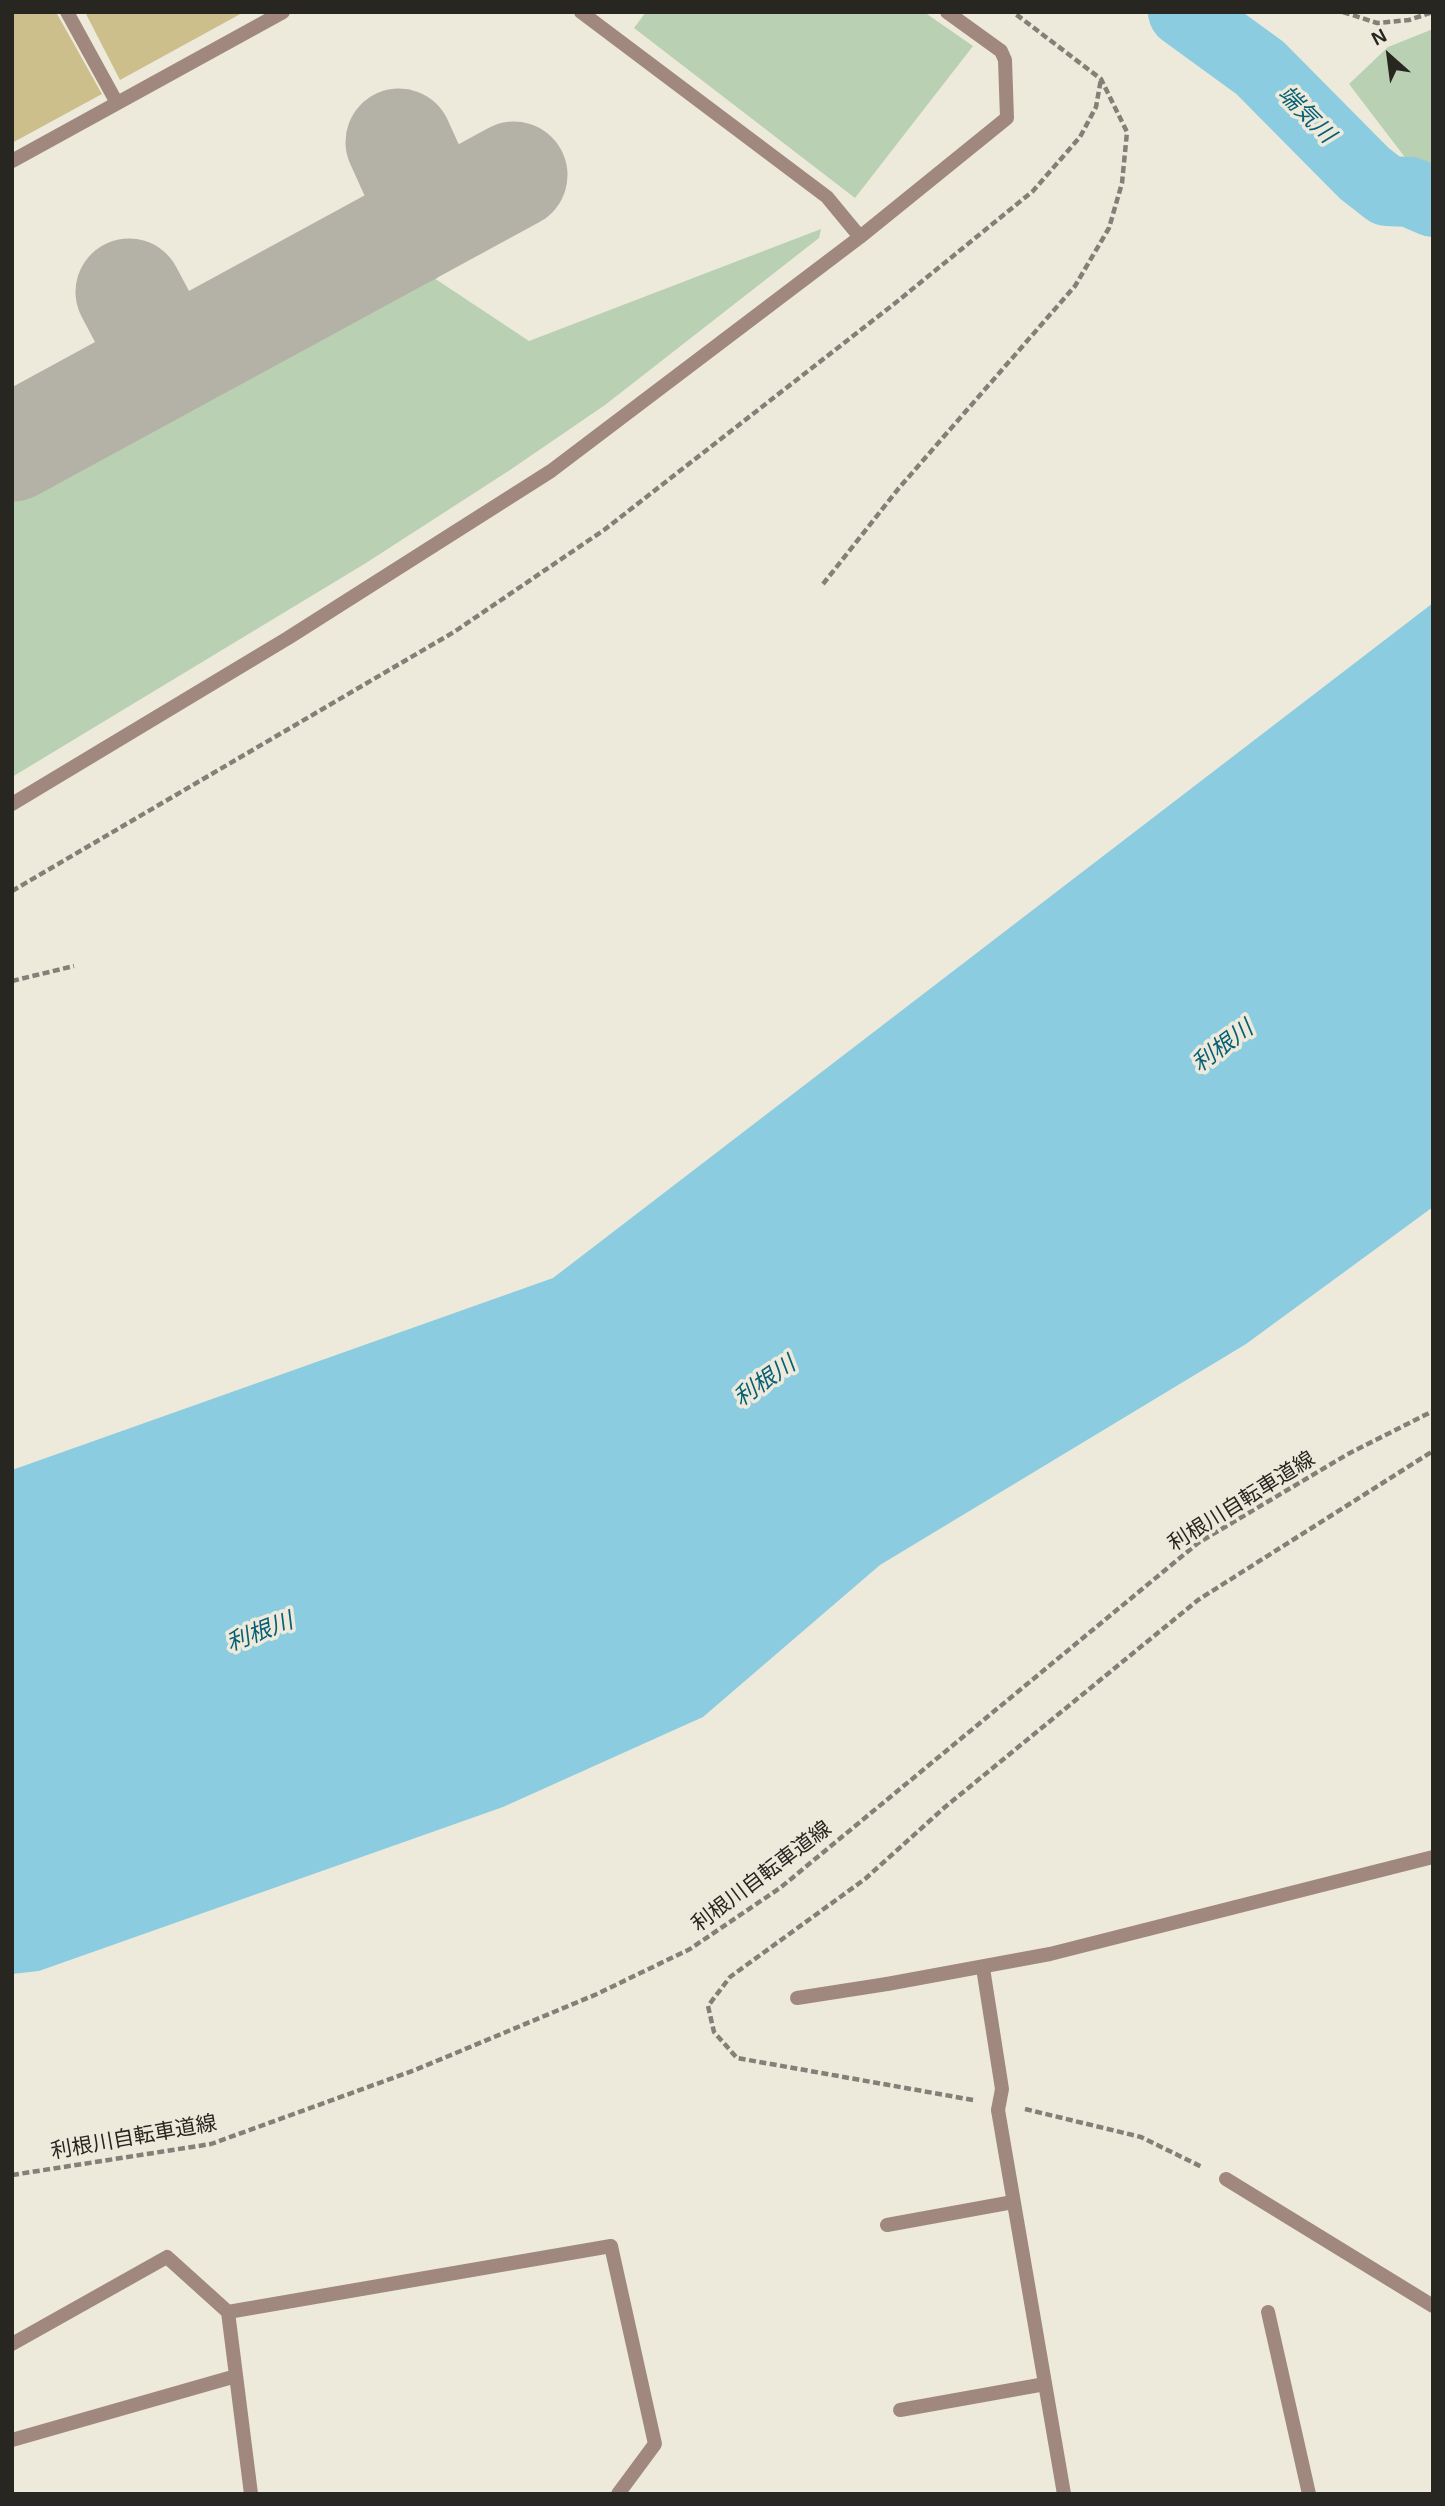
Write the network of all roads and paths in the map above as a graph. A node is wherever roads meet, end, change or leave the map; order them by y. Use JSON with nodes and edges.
{"nodes":[{"id":1,"x":67,"y":12,"type":"edge"},
{"id":2,"x":283,"y":12,"type":"edge"},
{"id":3,"x":581,"y":12,"type":"edge"},
{"id":4,"x":947,"y":12,"type":"edge"},
{"id":5,"x":1013,"y":12,"type":"edge"},
{"id":6,"x":1343,"y":12,"type":"edge"},
{"id":7,"x":1433,"y":12,"type":"edge"},
{"id":8,"x":1101,"y":79,"type":"junction"},
{"id":9,"x":117,"y":103,"type":"junction"},
{"id":10,"x":12,"y":161,"type":"edge"},
{"id":11,"x":860,"y":237,"type":"junction"},
{"id":12,"x":823,"y":584,"type":"dead end"},
{"id":13,"x":12,"y":804,"type":"edge"},
{"id":14,"x":12,"y":891,"type":"edge"},
{"id":15,"x":74,"y":966,"type":"dead end"},
{"id":16,"x":12,"y":981,"type":"edge"},
{"id":17,"x":1433,"y":1411,"type":"edge"},
{"id":18,"x":1433,"y":1451,"type":"edge"},
{"id":19,"x":1433,"y":1857,"type":"edge"},
{"id":20,"x":983,"y":1968,"type":"junction"},
{"id":21,"x":797,"y":1998,"type":"dead end"},
{"id":22,"x":998,"y":2110,"type":"junction"},
{"id":23,"x":12,"y":2175,"type":"edge"},
{"id":24,"x":1226,"y":2179,"type":"joint"},
{"id":25,"x":1013,"y":2202,"type":"junction"},
{"id":26,"x":887,"y":2225,"type":"dead end"},
{"id":27,"x":1433,"y":2306,"type":"edge"},
{"id":28,"x":228,"y":2312,"type":"junction"},
{"id":29,"x":1268,"y":2312,"type":"dead end"},
{"id":30,"x":12,"y":2344,"type":"edge"},
{"id":31,"x":236,"y":2376,"type":"junction"},
{"id":32,"x":1045,"y":2384,"type":"junction"},
{"id":33,"x":900,"y":2410,"type":"dead end"},
{"id":34,"x":12,"y":2440,"type":"edge"},
{"id":35,"x":251,"y":2494,"type":"edge"},
{"id":36,"x":618,"y":2494,"type":"edge"},
{"id":37,"x":1064,"y":2494,"type":"edge"},
{"id":38,"x":1309,"y":2494,"type":"edge"}],
"edges":[{"from":1,"to":9,"type":"street"},
{"from":2,"to":9,"type":"street"},
{"from":3,"to":11,"type":"street"},
{"from":4,"to":11,"type":"street"},
{"from":5,"to":8,"type":"path"},
{"from":6,"to":7,"type":"path"},
{"from":8,"to":12,"type":"path"},
{"from":8,"to":14,"type":"path"},
{"from":9,"to":10,"type":"street"},
{"from":11,"to":13,"type":"street"},
{"from":15,"to":16,"type":"path"},
{"from":17,"to":23,"type":"path","name":"利根川自転車道線"},
{"from":18,"to":22,"type":"path"},
{"from":19,"to":20,"type":"street"},
{"from":20,"to":21,"type":"street"},
{"from":20,"to":22,"type":"street"},
{"from":22,"to":24,"type":"path"},
{"from":22,"to":25,"type":"street"},
{"from":24,"to":27,"type":"street"},
{"from":25,"to":26,"type":"street"},
{"from":25,"to":32,"type":"street"},
{"from":28,"to":30,"type":"street"},
{"from":28,"to":31,"type":"street"},
{"from":28,"to":36,"type":"street"},
{"from":29,"to":38,"type":"street"},
{"from":31,"to":34,"type":"street"},
{"from":31,"to":35,"type":"street"},
{"from":32,"to":33,"type":"street"},
{"from":32,"to":37,"type":"street"}]}
